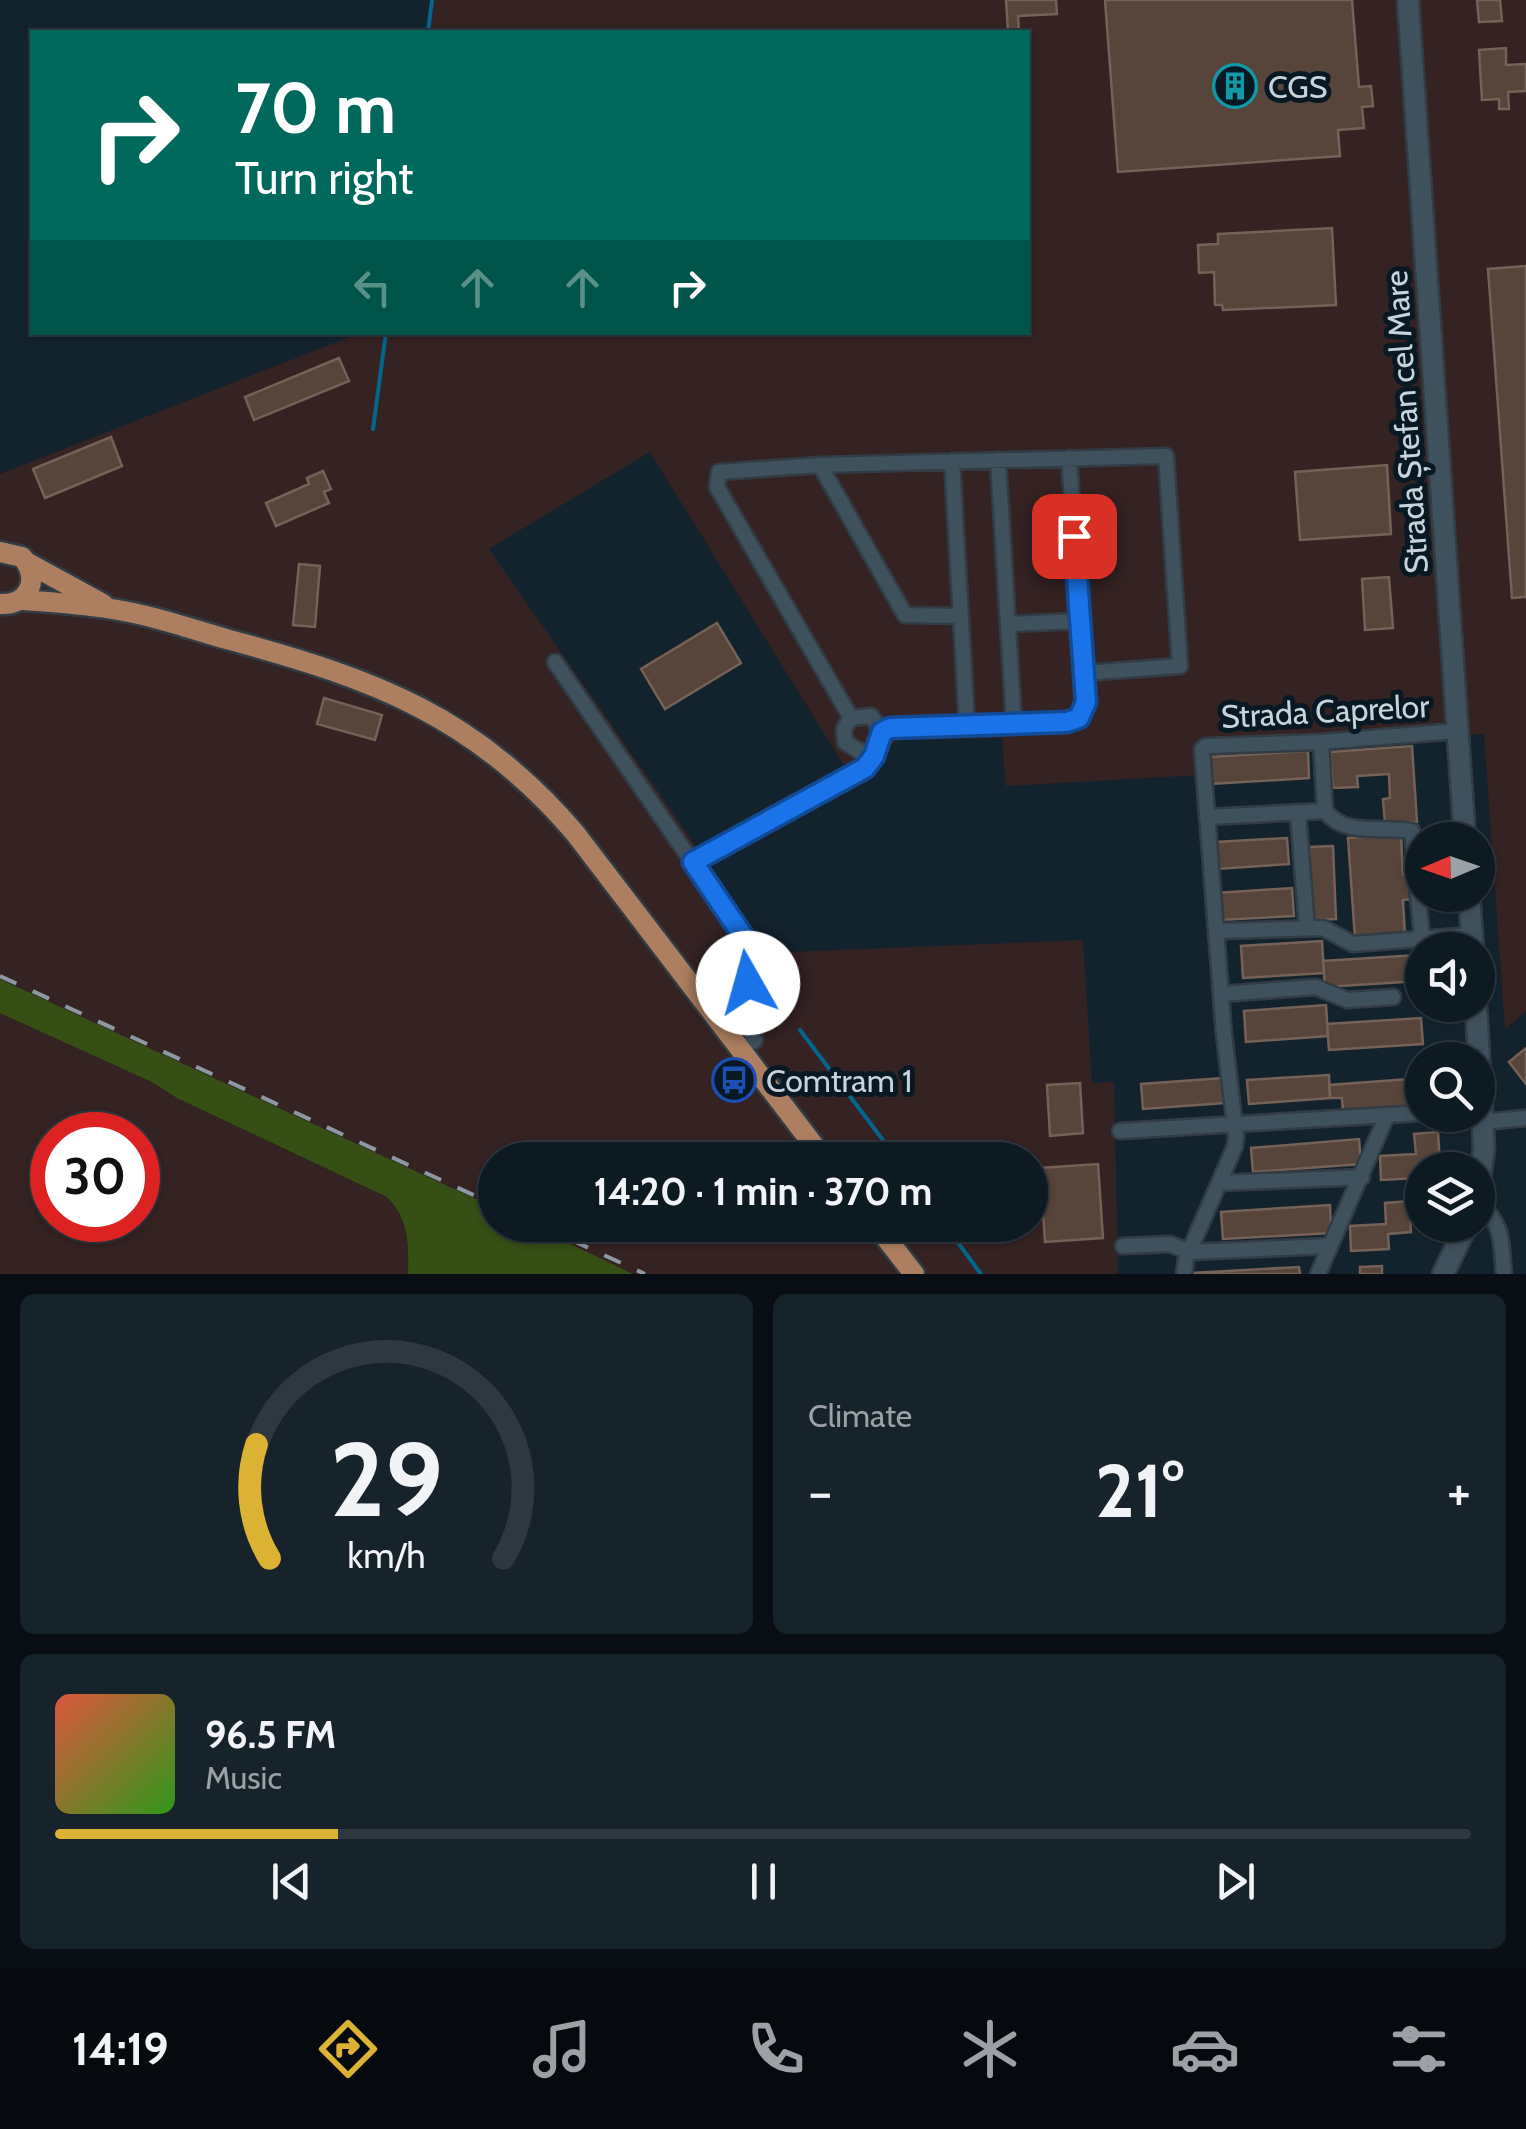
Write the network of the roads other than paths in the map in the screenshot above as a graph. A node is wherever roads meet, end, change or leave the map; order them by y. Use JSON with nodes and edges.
{"nodes":[{"id":1,"x":1408,"y":0,"type":"edge"},
{"id":2,"x":1069,"y":458,"type":"junction"},
{"id":3,"x":998,"y":460,"type":"junction"},
{"id":4,"x":952,"y":461,"type":"junction"},
{"id":5,"x":820,"y":465,"type":"junction"},
{"id":6,"x":0,"y":552,"type":"edge"},
{"id":7,"x":28,"y":562,"type":"junction"},
{"id":8,"x":11,"y":602,"type":"edge"},
{"id":9,"x":114,"y":609,"type":"junction"},
{"id":10,"x":960,"y":616,"type":"junction"},
{"id":11,"x":1080,"y":621,"type":"junction"},
{"id":12,"x":1008,"y":624,"type":"junction"},
{"id":13,"x":555,"y":662,"type":"dead end"},
{"id":14,"x":1084,"y":674,"type":"junction"},
{"id":15,"x":852,"y":718,"type":"junction"},
{"id":16,"x":1014,"y":724,"type":"junction"},
{"id":17,"x":967,"y":725,"type":"junction"},
{"id":18,"x":1457,"y":731,"type":"junction"},
{"id":19,"x":882,"y":732,"type":"junction"},
{"id":20,"x":1321,"y":742,"type":"junction"},
{"id":21,"x":874,"y":750,"type":"junction"},
{"id":22,"x":1325,"y":811,"type":"junction"},
{"id":23,"x":1298,"y":812,"type":"junction"},
{"id":24,"x":1207,"y":818,"type":"junction"},
{"id":25,"x":1465,"y":822,"type":"edge"},
{"id":26,"x":693,"y":862,"type":"junction"},
{"id":27,"x":1306,"y":928,"type":"junction"},
{"id":28,"x":1216,"y":931,"type":"junction"},
{"id":29,"x":1421,"y":932,"type":"edge"},
{"id":30,"x":1405,"y":940,"type":"edge"},
{"id":31,"x":1221,"y":994,"type":"junction"},
{"id":32,"x":1394,"y":998,"type":"dead end"},
{"id":33,"x":740,"y":1050,"type":"junction"},
{"id":34,"x":1405,"y":1113,"type":"edge"},
{"id":35,"x":1387,"y":1114,"type":"junction"},
{"id":36,"x":1495,"y":1115,"type":"edge"},
{"id":37,"x":1525,"y":1117,"type":"edge"},
{"id":38,"x":1232,"y":1124,"type":"junction"},
{"id":39,"x":1120,"y":1131,"type":"dead end"},
{"id":40,"x":811,"y":1142,"type":"edge"},
{"id":41,"x":1362,"y":1176,"type":"junction"},
{"id":42,"x":1220,"y":1182,"type":"junction"},
{"id":43,"x":1495,"y":1219,"type":"edge"},
{"id":44,"x":889,"y":1242,"type":"edge"},
{"id":45,"x":1458,"y":1242,"type":"edge"},
{"id":46,"x":1122,"y":1246,"type":"dead end"},
{"id":47,"x":1330,"y":1246,"type":"junction"},
{"id":48,"x":1189,"y":1252,"type":"junction"},
{"id":49,"x":914,"y":1274,"type":"edge"},
{"id":50,"x":1184,"y":1274,"type":"edge"},
{"id":51,"x":1318,"y":1274,"type":"edge"},
{"id":52,"x":1442,"y":1274,"type":"edge"},
{"id":53,"x":1504,"y":1274,"type":"edge"}],
"edges":[{"from":1,"to":18,"type":"main road","name":"Strada Ștefan cel Mare"},
{"from":2,"to":3,"type":"street"},
{"from":2,"to":11,"type":"street"},
{"from":2,"to":14,"type":"street"},
{"from":3,"to":4,"type":"street"},
{"from":3,"to":12,"type":"street"},
{"from":4,"to":5,"type":"street"},
{"from":4,"to":10,"type":"street"},
{"from":5,"to":10,"type":"street"},
{"from":5,"to":15,"type":"street"},
{"from":6,"to":7,"type":"main road"},
{"from":7,"to":8,"type":"main road"},
{"from":7,"to":9,"type":"main road"},
{"from":8,"to":9,"type":"main road"},
{"from":9,"to":33,"type":"main road"},
{"from":10,"to":17,"type":"street"},
{"from":11,"to":12,"type":"street"},
{"from":11,"to":14,"type":"street"},
{"from":12,"to":16,"type":"street"},
{"from":13,"to":26,"type":"street"},
{"from":14,"to":16,"type":"street"},
{"from":15,"to":19,"type":"street"},
{"from":15,"to":21,"type":"street"},
{"from":16,"to":17,"type":"street"},
{"from":17,"to":19,"type":"street"},
{"from":18,"to":20,"type":"street","name":"Strada Caprelor"},
{"from":18,"to":25,"type":"main road","name":"Strada Ștefan cel Mare"},
{"from":19,"to":21,"type":"street"},
{"from":20,"to":22,"type":"street"},
{"from":20,"to":24,"type":"street","name":"Strada Caprelor"},
{"from":21,"to":26,"type":"street"},
{"from":22,"to":23,"type":"street"},
{"from":22,"to":29,"type":"street"},
{"from":23,"to":24,"type":"street"},
{"from":23,"to":27,"type":"street"},
{"from":24,"to":28,"type":"street"},
{"from":26,"to":33,"type":"street"},
{"from":27,"to":28,"type":"street"},
{"from":27,"to":30,"type":"street"},
{"from":28,"to":31,"type":"street"},
{"from":31,"to":32,"type":"street"},
{"from":31,"to":38,"type":"street"},
{"from":33,"to":40,"type":"main road"},
{"from":34,"to":35,"type":"street"},
{"from":35,"to":38,"type":"street"},
{"from":35,"to":41,"type":"street"},
{"from":36,"to":37,"type":"street"},
{"from":38,"to":39,"type":"street"},
{"from":38,"to":42,"type":"street"},
{"from":41,"to":42,"type":"street"},
{"from":41,"to":47,"type":"street"},
{"from":42,"to":48,"type":"street"},
{"from":43,"to":53,"type":"street"},
{"from":44,"to":49,"type":"main road"},
{"from":45,"to":52,"type":"main road"},
{"from":46,"to":48,"type":"street"},
{"from":47,"to":48,"type":"street"},
{"from":47,"to":51,"type":"street"},
{"from":48,"to":50,"type":"street"}]}
